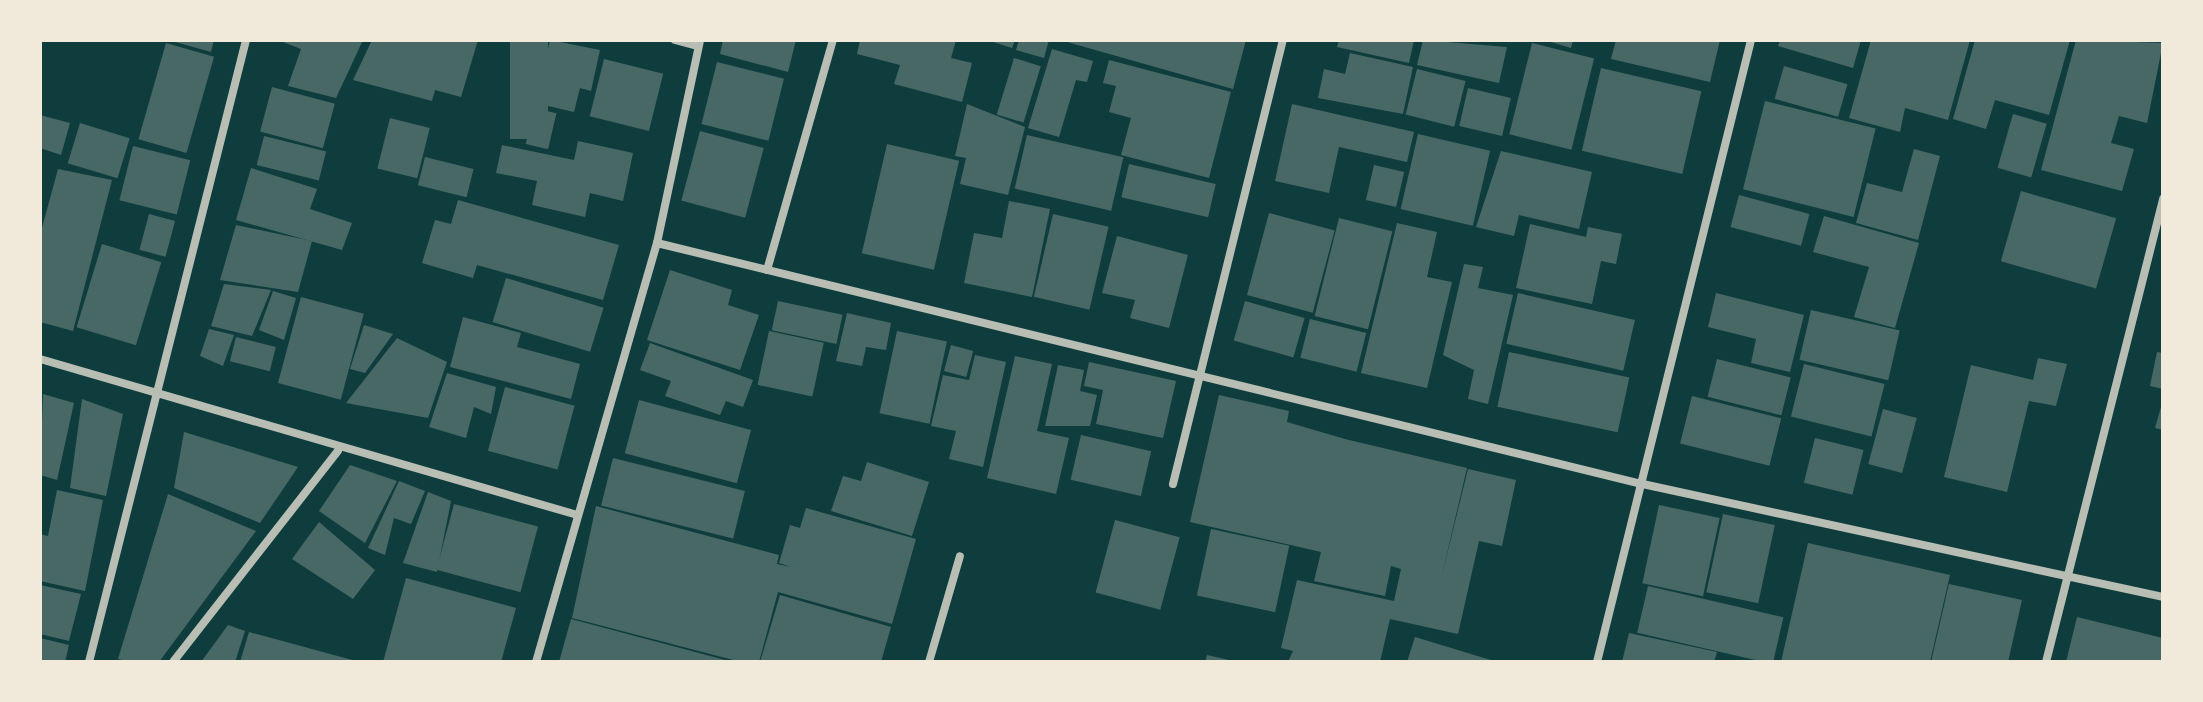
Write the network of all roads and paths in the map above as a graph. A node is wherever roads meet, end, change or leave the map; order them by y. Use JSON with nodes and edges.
{"nodes":[{"id":1,"x":246,"y":40,"type":"edge"},
{"id":2,"x":675,"y":40,"type":"edge"},
{"id":3,"x":833,"y":40,"type":"edge"},
{"id":4,"x":1283,"y":40,"type":"edge"},
{"id":5,"x":1751,"y":40,"type":"edge"},
{"id":6,"x":699,"y":43,"type":"edge"},
{"id":7,"x":2163,"y":199,"type":"edge"},
{"id":8,"x":657,"y":243,"type":"junction"},
{"id":9,"x":767,"y":270,"type":"junction"},
{"id":10,"x":40,"y":359,"type":"edge"},
{"id":11,"x":1198,"y":371,"type":"junction"},
{"id":12,"x":159,"y":390,"type":"junction"},
{"id":13,"x":338,"y":451,"type":"junction"},
{"id":14,"x":1638,"y":483,"type":"junction"},
{"id":15,"x":1173,"y":484,"type":"dead end"},
{"id":16,"x":574,"y":514,"type":"junction"},
{"id":17,"x":960,"y":556,"type":"dead end"},
{"id":18,"x":2067,"y":573,"type":"junction"},
{"id":19,"x":2163,"y":597,"type":"edge"},
{"id":20,"x":89,"y":662,"type":"edge"},
{"id":21,"x":173,"y":662,"type":"edge"},
{"id":22,"x":536,"y":662,"type":"edge"},
{"id":23,"x":929,"y":662,"type":"edge"},
{"id":24,"x":1597,"y":662,"type":"edge"},
{"id":25,"x":2046,"y":662,"type":"edge"}],
"edges":[{"from":1,"to":12,"type":"street"},
{"from":2,"to":6,"type":"street"},
{"from":3,"to":9,"type":"street"},
{"from":4,"to":11,"type":"street"},
{"from":5,"to":14,"type":"street"},
{"from":6,"to":8,"type":"street"},
{"from":7,"to":18,"type":"street"},
{"from":8,"to":9,"type":"street"},
{"from":8,"to":16,"type":"street"},
{"from":9,"to":11,"type":"street"},
{"from":10,"to":12,"type":"street"},
{"from":11,"to":14,"type":"street"},
{"from":11,"to":15,"type":"street"},
{"from":12,"to":13,"type":"street"},
{"from":12,"to":20,"type":"street"},
{"from":13,"to":16,"type":"street"},
{"from":13,"to":21,"type":"street"},
{"from":14,"to":18,"type":"street"},
{"from":14,"to":24,"type":"street"},
{"from":16,"to":22,"type":"street"},
{"from":17,"to":23,"type":"street"},
{"from":18,"to":19,"type":"street"},
{"from":18,"to":25,"type":"street"}]}
